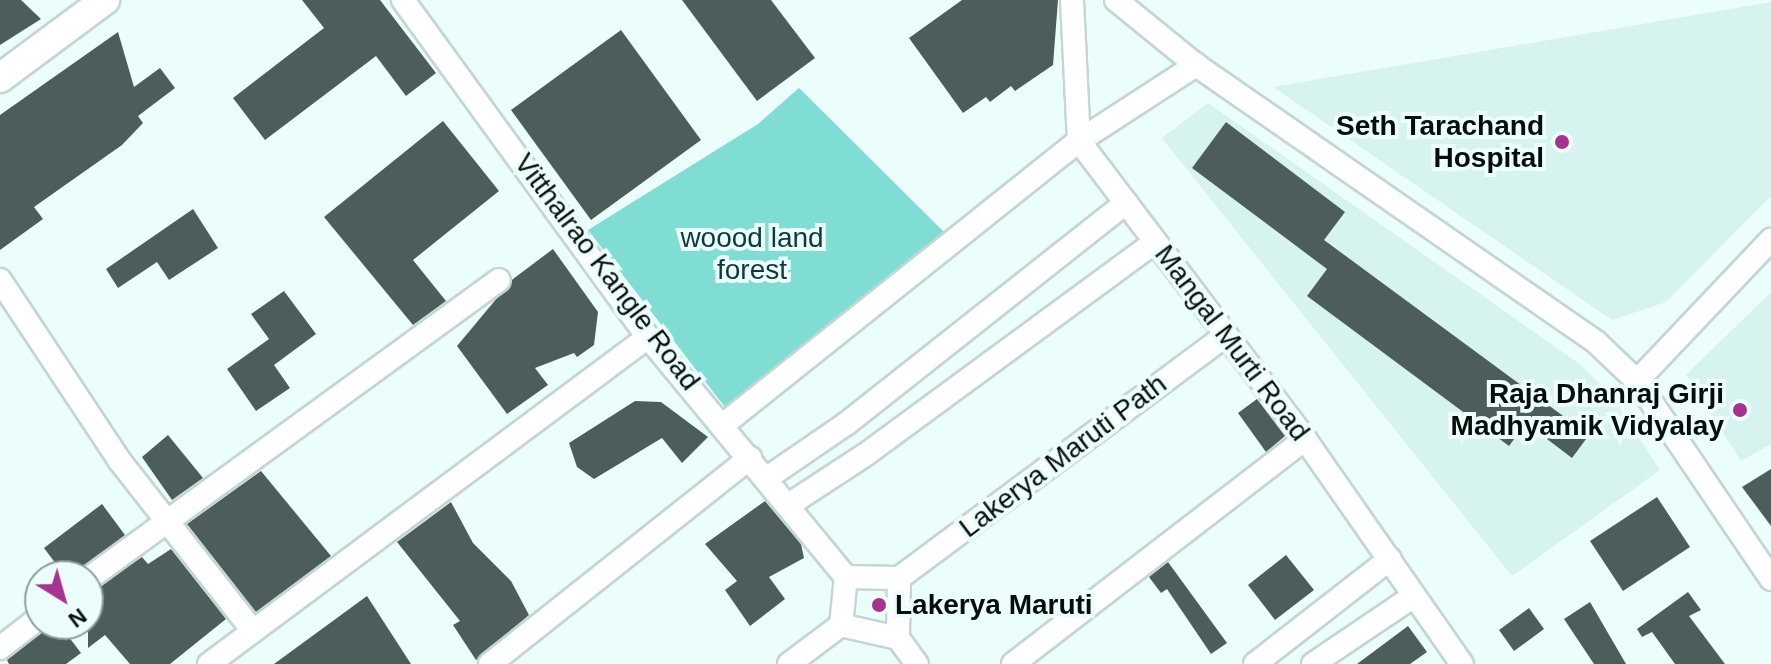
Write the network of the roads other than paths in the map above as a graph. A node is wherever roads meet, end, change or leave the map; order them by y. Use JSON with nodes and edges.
{"nodes":[{"id":1,"x":105,"y":0,"type":"edge"},
{"id":2,"x":403,"y":0,"type":"edge"},
{"id":3,"x":1072,"y":0,"type":"edge"},
{"id":4,"x":1116,"y":0,"type":"edge"},
{"id":5,"x":1196,"y":65,"type":"junction"},
{"id":6,"x":0,"y":78,"type":"edge"},
{"id":7,"x":1079,"y":141,"type":"junction"},
{"id":8,"x":1126,"y":203,"type":"junction"},
{"id":9,"x":1771,"y":240,"type":"edge"},
{"id":10,"x":1155,"y":242,"type":"junction"},
{"id":11,"x":0,"y":280,"type":"edge"},
{"id":12,"x":499,"y":280,"type":"dead end"},
{"id":13,"x":1226,"y":335,"type":"junction"},
{"id":14,"x":648,"y":337,"type":"junction"},
{"id":15,"x":1637,"y":381,"type":"junction"},
{"id":16,"x":724,"y":424,"type":"junction"},
{"id":17,"x":1305,"y":439,"type":"junction"},
{"id":18,"x":750,"y":458,"type":"junction"},
{"id":19,"x":767,"y":478,"type":"junction"},
{"id":20,"x":790,"y":504,"type":"junction"},
{"id":21,"x":164,"y":519,"type":"junction"},
{"id":22,"x":1390,"y":559,"type":"junction"},
{"id":23,"x":104,"y":566,"type":"edge"},
{"id":24,"x":846,"y":577,"type":"junction"},
{"id":25,"x":899,"y":578,"type":"junction"},
{"id":26,"x":1771,"y":579,"type":"edge"},
{"id":27,"x":1414,"y":596,"type":"junction"},
{"id":28,"x":841,"y":625,"type":"junction"},
{"id":29,"x":24,"y":629,"type":"edge"},
{"id":30,"x":253,"y":631,"type":"junction"},
{"id":31,"x":898,"y":638,"type":"junction"},
{"id":32,"x":0,"y":648,"type":"edge"},
{"id":33,"x":209,"y":664,"type":"edge"},
{"id":34,"x":490,"y":664,"type":"edge"},
{"id":35,"x":789,"y":664,"type":"edge"},
{"id":36,"x":917,"y":664,"type":"edge"},
{"id":37,"x":1013,"y":664,"type":"edge"},
{"id":38,"x":1255,"y":664,"type":"edge"},
{"id":39,"x":1313,"y":664,"type":"edge"},
{"id":40,"x":1462,"y":664,"type":"edge"}],
"edges":[{"from":1,"to":6,"type":"street"},
{"from":2,"to":14,"type":"street","name":"Vitthalrao Kangle Road"},
{"from":3,"to":7,"type":"street"},
{"from":4,"to":5,"type":"street"},
{"from":5,"to":7,"type":"street"},
{"from":5,"to":15,"type":"street"},
{"from":7,"to":8,"type":"street","name":"Mangal Murti Road"},
{"from":7,"to":16,"type":"street"},
{"from":8,"to":10,"type":"street","name":"Mangal Murti Road"},
{"from":8,"to":19,"type":"street"},
{"from":9,"to":15,"type":"street"},
{"from":10,"to":13,"type":"street","name":"Mangal Murti Road"},
{"from":10,"to":20,"type":"street"},
{"from":11,"to":21,"type":"street"},
{"from":12,"to":21,"type":"street"},
{"from":13,"to":17,"type":"street","name":"Mangal Murti Road"},
{"from":13,"to":25,"type":"street","name":"Lakerya Maruti Path"},
{"from":14,"to":16,"type":"street","name":"Vitthalrao Kangle Road"},
{"from":14,"to":30,"type":"street"},
{"from":15,"to":26,"type":"street"},
{"from":16,"to":18,"type":"street","name":"Vitthalrao Kangle Road"},
{"from":17,"to":22,"type":"street","name":"Mangal Murti Road"},
{"from":17,"to":37,"type":"street"},
{"from":18,"to":19,"type":"street","name":"Vitthalrao Kangle Road"},
{"from":18,"to":34,"type":"street"},
{"from":19,"to":20,"type":"street","name":"Vitthalrao Kangle Road"},
{"from":20,"to":24,"type":"street","name":"Vitthalrao Kangle Road"},
{"from":21,"to":23,"type":"street"},
{"from":21,"to":30,"type":"street"},
{"from":22,"to":27,"type":"street","name":"Mangal Murti Road"},
{"from":22,"to":38,"type":"street"},
{"from":24,"to":25,"type":"street"},
{"from":24,"to":28,"type":"street"},
{"from":25,"to":31,"type":"street"},
{"from":27,"to":39,"type":"street"},
{"from":27,"to":40,"type":"street","name":"Mangal Murti Road"},
{"from":28,"to":31,"type":"street"},
{"from":28,"to":35,"type":"street"},
{"from":29,"to":32,"type":"street"},
{"from":30,"to":33,"type":"street"},
{"from":31,"to":36,"type":"street"}]}
